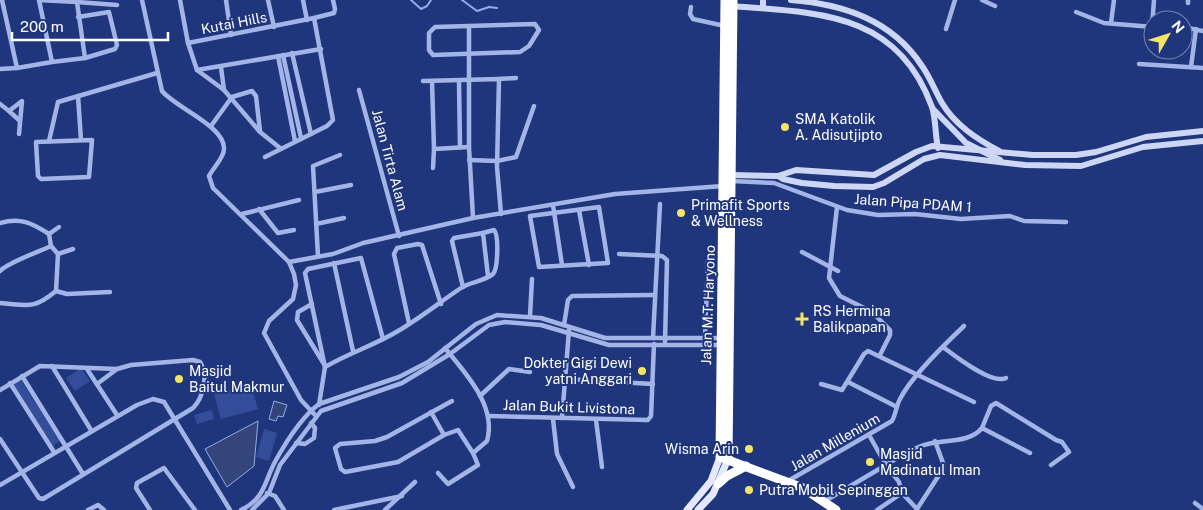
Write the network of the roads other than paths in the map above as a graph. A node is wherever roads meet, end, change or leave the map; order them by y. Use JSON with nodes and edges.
{"nodes":[{"id":1,"x":39,"y":0,"type":"edge"},
{"id":2,"x":142,"y":0,"type":"edge"},
{"id":3,"x":180,"y":0,"type":"edge"},
{"id":4,"x":226,"y":0,"type":"edge"},
{"id":5,"x":268,"y":0,"type":"edge"},
{"id":6,"x":303,"y":0,"type":"edge"},
{"id":7,"x":333,"y":0,"type":"edge"},
{"id":8,"x":763,"y":0,"type":"edge"},
{"id":9,"x":791,"y":0,"type":"edge"},
{"id":10,"x":955,"y":0,"type":"edge"},
{"id":11,"x":982,"y":0,"type":"edge"},
{"id":12,"x":1114,"y":0,"type":"edge"},
{"id":13,"x":1,"y":1,"type":"edge"},
{"id":14,"x":93,"y":1,"type":"edge"},
{"id":15,"x":77,"y":2,"type":"junction"},
{"id":16,"x":812,"y":2,"type":"junction"},
{"id":17,"x":729,"y":3,"type":"edge"},
{"id":18,"x":107,"y":4,"type":"junction"},
{"id":19,"x":118,"y":5,"type":"dead end"},
{"id":20,"x":995,"y":6,"type":"dead end"},
{"id":21,"x":691,"y":7,"type":"dead end"},
{"id":22,"x":763,"y":8,"type":"junction"},
{"id":23,"x":109,"y":12,"type":"junction"},
{"id":24,"x":812,"y":12,"type":"junction"},
{"id":25,"x":1076,"y":12,"type":"dead end"},
{"id":26,"x":78,"y":17,"type":"junction"},
{"id":27,"x":314,"y":18,"type":"junction"},
{"id":28,"x":308,"y":20,"type":"junction"},
{"id":29,"x":1111,"y":23,"type":"junction"},
{"id":30,"x":274,"y":26,"type":"junction"},
{"id":31,"x":725,"y":26,"type":"junction"},
{"id":32,"x":1143,"y":26,"type":"edge"},
{"id":33,"x":469,"y":27,"type":"junction"},
{"id":34,"x":946,"y":28,"type":"dead end"},
{"id":35,"x":1193,"y":29,"type":"edge"},
{"id":36,"x":1196,"y":29,"type":"junction"},
{"id":37,"x":1203,"y":30,"type":"edge"},
{"id":38,"x":231,"y":35,"type":"junction"},
{"id":39,"x":188,"y":43,"type":"junction"},
{"id":40,"x":321,"y":49,"type":"junction"},
{"id":41,"x":292,"y":53,"type":"junction"},
{"id":42,"x":470,"y":53,"type":"junction"},
{"id":43,"x":281,"y":56,"type":"junction"},
{"id":44,"x":86,"y":58,"type":"junction"},
{"id":45,"x":52,"y":62,"type":"junction"},
{"id":46,"x":1139,"y":64,"type":"dead end"},
{"id":47,"x":221,"y":66,"type":"junction"},
{"id":48,"x":1191,"y":67,"type":"junction"},
{"id":49,"x":17,"y":68,"type":"junction"},
{"id":50,"x":1203,"y":68,"type":"edge"},
{"id":51,"x":0,"y":69,"type":"edge"},
{"id":52,"x":197,"y":70,"type":"junction"},
{"id":53,"x":157,"y":73,"type":"junction"},
{"id":54,"x":516,"y":78,"type":"dead end"},
{"id":55,"x":499,"y":79,"type":"junction"},
{"id":56,"x":459,"y":80,"type":"junction"},
{"id":57,"x":468,"y":80,"type":"junction"},
{"id":58,"x":423,"y":81,"type":"dead end"},
{"id":59,"x":432,"y":81,"type":"junction"},
{"id":60,"x":224,"y":90,"type":"junction"},
{"id":61,"x":359,"y":90,"type":"dead end"},
{"id":62,"x":78,"y":96,"type":"junction"},
{"id":63,"x":232,"y":97,"type":"junction"},
{"id":64,"x":0,"y":104,"type":"edge"},
{"id":65,"x":534,"y":106,"type":"dead end"},
{"id":66,"x":932,"y":108,"type":"junction"},
{"id":67,"x":9,"y":111,"type":"junction"},
{"id":68,"x":20,"y":121,"type":"junction"},
{"id":69,"x":956,"y":122,"type":"junction"},
{"id":70,"x":211,"y":126,"type":"junction"},
{"id":71,"x":950,"y":128,"type":"junction"},
{"id":72,"x":1203,"y":131,"type":"edge"},
{"id":73,"x":260,"y":132,"type":"junction"},
{"id":74,"x":19,"y":134,"type":"dead end"},
{"id":75,"x":311,"y":134,"type":"junction"},
{"id":76,"x":301,"y":138,"type":"junction"},
{"id":77,"x":81,"y":140,"type":"junction"},
{"id":78,"x":49,"y":141,"type":"junction"},
{"id":79,"x":295,"y":141,"type":"junction"},
{"id":80,"x":1203,"y":141,"type":"edge"},
{"id":81,"x":938,"y":145,"type":"junction"},
{"id":82,"x":460,"y":147,"type":"junction"},
{"id":83,"x":468,"y":147,"type":"junction"},
{"id":84,"x":280,"y":148,"type":"junction"},
{"id":85,"x":434,"y":148,"type":"junction"},
{"id":86,"x":979,"y":151,"type":"junction"},
{"id":87,"x":1002,"y":152,"type":"junction"},
{"id":88,"x":940,"y":154,"type":"junction"},
{"id":89,"x":340,"y":155,"type":"dead end"},
{"id":90,"x":265,"y":157,"type":"dead end"},
{"id":91,"x":469,"y":160,"type":"junction"},
{"id":92,"x":497,"y":161,"type":"junction"},
{"id":93,"x":1006,"y":163,"type":"junction"},
{"id":94,"x":433,"y":168,"type":"dead end"},
{"id":95,"x":880,"y":174,"type":"junction"},
{"id":96,"x":778,"y":176,"type":"junction"},
{"id":97,"x":729,"y":180,"type":"junction"},
{"id":98,"x":884,"y":183,"type":"junction"},
{"id":99,"x":351,"y":185,"type":"dead end"},
{"id":100,"x":315,"y":192,"type":"junction"},
{"id":101,"x":299,"y":200,"type":"dead end"},
{"id":102,"x":660,"y":204,"type":"dead end"},
{"id":103,"x":553,"y":205,"type":"junction"},
{"id":104,"x":837,"y":207,"type":"junction"},
{"id":105,"x":259,"y":208,"type":"junction"},
{"id":106,"x":579,"y":210,"type":"junction"},
{"id":107,"x":242,"y":214,"type":"junction"},
{"id":108,"x":501,"y":214,"type":"junction"},
{"id":109,"x":554,"y":214,"type":"junction"},
{"id":110,"x":344,"y":218,"type":"dead end"},
{"id":111,"x":473,"y":218,"type":"junction"},
{"id":112,"x":1066,"y":222,"type":"dead end"},
{"id":113,"x":0,"y":223,"type":"edge"},
{"id":114,"x":316,"y":224,"type":"junction"},
{"id":115,"x":59,"y":226,"type":"dead end"},
{"id":116,"x":294,"y":230,"type":"dead end"},
{"id":117,"x":483,"y":233,"type":"junction"},
{"id":118,"x":49,"y":234,"type":"junction"},
{"id":119,"x":399,"y":236,"type":"junction"},
{"id":120,"x":51,"y":246,"type":"junction"},
{"id":121,"x":73,"y":249,"type":"dead end"},
{"id":122,"x":802,"y":252,"type":"dead end"},
{"id":123,"x":58,"y":254,"type":"junction"},
{"id":124,"x":619,"y":254,"type":"dead end"},
{"id":125,"x":318,"y":256,"type":"junction"},
{"id":126,"x":656,"y":256,"type":"junction"},
{"id":127,"x":708,"y":260,"type":"dead end"},
{"id":128,"x":289,"y":262,"type":"junction"},
{"id":129,"x":334,"y":263,"type":"junction"},
{"id":130,"x":589,"y":264,"type":"junction"},
{"id":131,"x":562,"y":265,"type":"junction"},
{"id":132,"x":829,"y":267,"type":"junction"},
{"id":133,"x":0,"y":271,"type":"edge"},
{"id":134,"x":838,"y":271,"type":"dead end"},
{"id":135,"x":488,"y":276,"type":"junction"},
{"id":136,"x":532,"y":279,"type":"dead end"},
{"id":137,"x":463,"y":287,"type":"junction"},
{"id":138,"x":56,"y":291,"type":"junction"},
{"id":139,"x":110,"y":292,"type":"dead end"},
{"id":140,"x":654,"y":295,"type":"junction"},
{"id":141,"x":0,"y":303,"type":"edge"},
{"id":142,"x":312,"y":304,"type":"junction"},
{"id":143,"x":441,"y":304,"type":"junction"},
{"id":144,"x":497,"y":315,"type":"junction"},
{"id":145,"x":530,"y":316,"type":"junction"},
{"id":146,"x":410,"y":323,"type":"junction"},
{"id":147,"x":497,"y":323,"type":"junction"},
{"id":148,"x":564,"y":324,"type":"junction"},
{"id":149,"x":569,"y":326,"type":"junction"},
{"id":150,"x":964,"y":326,"type":"dead end"},
{"id":151,"x":566,"y":331,"type":"junction"},
{"id":152,"x":646,"y":338,"type":"junction"},
{"id":153,"x":705,"y":338,"type":"junction"},
{"id":154,"x":383,"y":339,"type":"junction"},
{"id":155,"x":656,"y":341,"type":"junction"},
{"id":156,"x":665,"y":342,"type":"junction"},
{"id":157,"x":720,"y":342,"type":"junction"},
{"id":158,"x":646,"y":344,"type":"junction"},
{"id":159,"x":706,"y":344,"type":"junction"},
{"id":160,"x":943,"y":347,"type":"junction"},
{"id":161,"x":446,"y":348,"type":"junction"},
{"id":162,"x":353,"y":351,"type":"junction"},
{"id":163,"x":450,"y":354,"type":"junction"},
{"id":164,"x":880,"y":355,"type":"junction"},
{"id":165,"x":52,"y":366,"type":"junction"},
{"id":166,"x":325,"y":366,"type":"junction"},
{"id":167,"x":87,"y":369,"type":"junction"},
{"id":168,"x":117,"y":369,"type":"junction"},
{"id":169,"x":530,"y":372,"type":"dead end"},
{"id":170,"x":22,"y":376,"type":"junction"},
{"id":171,"x":918,"y":376,"type":"junction"},
{"id":172,"x":1006,"y":378,"type":"dead end"},
{"id":173,"x":564,"y":379,"type":"junction"},
{"id":174,"x":848,"y":382,"type":"junction"},
{"id":175,"x":10,"y":383,"type":"junction"},
{"id":176,"x":97,"y":384,"type":"junction"},
{"id":177,"x":653,"y":384,"type":"junction"},
{"id":178,"x":821,"y":384,"type":"dead end"},
{"id":179,"x":0,"y":390,"type":"edge"},
{"id":180,"x":480,"y":396,"type":"junction"},
{"id":181,"x":452,"y":401,"type":"dead end"},
{"id":182,"x":974,"y":402,"type":"dead end"},
{"id":183,"x":319,"y":404,"type":"junction"},
{"id":184,"x":897,"y":407,"type":"junction"},
{"id":185,"x":311,"y":410,"type":"junction"},
{"id":186,"x":321,"y":412,"type":"junction"},
{"id":187,"x":431,"y":412,"type":"junction"},
{"id":188,"x":117,"y":415,"type":"junction"},
{"id":189,"x":316,"y":416,"type":"junction"},
{"id":190,"x":489,"y":416,"type":"junction"},
{"id":191,"x":562,"y":418,"type":"junction"},
{"id":192,"x":553,"y":419,"type":"junction"},
{"id":193,"x":176,"y":420,"type":"junction"},
{"id":194,"x":596,"y":420,"type":"junction"},
{"id":195,"x":311,"y":423,"type":"junction"},
{"id":196,"x":982,"y":428,"type":"junction"},
{"id":197,"x":91,"y":430,"type":"junction"},
{"id":198,"x":444,"y":435,"type":"junction"},
{"id":199,"x":869,"y":435,"type":"junction"},
{"id":200,"x":0,"y":439,"type":"edge"},
{"id":201,"x":935,"y":441,"type":"junction"},
{"id":202,"x":729,"y":442,"type":"junction"},
{"id":203,"x":296,"y":443,"type":"junction"},
{"id":204,"x":66,"y":445,"type":"junction"},
{"id":205,"x":54,"y":452,"type":"junction"},
{"id":206,"x":474,"y":453,"type":"junction"},
{"id":207,"x":1030,"y":453,"type":"dead end"},
{"id":208,"x":724,"y":458,"type":"junction"},
{"id":209,"x":886,"y":465,"type":"junction"},
{"id":210,"x":1051,"y":465,"type":"dead end"},
{"id":211,"x":746,"y":466,"type":"junction"},
{"id":212,"x":602,"y":467,"type":"dead end"},
{"id":213,"x":23,"y":472,"type":"junction"},
{"id":214,"x":438,"y":473,"type":"dead end"},
{"id":215,"x":83,"y":474,"type":"junction"},
{"id":216,"x":415,"y":482,"type":"dead end"},
{"id":217,"x":787,"y":482,"type":"junction"},
{"id":218,"x":718,"y":484,"type":"junction"},
{"id":219,"x":0,"y":485,"type":"edge"},
{"id":220,"x":573,"y":488,"type":"dead end"},
{"id":221,"x":264,"y":492,"type":"junction"},
{"id":222,"x":269,"y":493,"type":"junction"},
{"id":223,"x":902,"y":493,"type":"junction"},
{"id":224,"x":402,"y":496,"type":"junction"},
{"id":225,"x":825,"y":502,"type":"junction"},
{"id":226,"x":1195,"y":503,"type":"dead end"},
{"id":227,"x":362,"y":508,"type":"edge"},
{"id":228,"x":916,"y":509,"type":"edge"},
{"id":229,"x":88,"y":510,"type":"edge"},
{"id":230,"x":104,"y":510,"type":"edge"},
{"id":231,"x":150,"y":510,"type":"edge"},
{"id":232,"x":195,"y":510,"type":"edge"},
{"id":233,"x":230,"y":510,"type":"edge"},
{"id":234,"x":241,"y":510,"type":"edge"},
{"id":235,"x":252,"y":510,"type":"edge"},
{"id":236,"x":284,"y":510,"type":"edge"},
{"id":237,"x":334,"y":510,"type":"edge"},
{"id":238,"x":386,"y":510,"type":"edge"},
{"id":239,"x":686,"y":510,"type":"edge"},
{"id":240,"x":698,"y":510,"type":"edge"},
{"id":241,"x":836,"y":510,"type":"edge"},
{"id":242,"x":877,"y":510,"type":"edge"},
{"id":243,"x":1203,"y":510,"type":"edge"}],
"edges":[{"from":1,"to":15,"type":"street"},
{"from":1,"to":45,"type":"street"},
{"from":2,"to":53,"type":"street"},
{"from":3,"to":39,"type":"street","name":"Kutai Hills"},
{"from":4,"to":38,"type":"street"},
{"from":5,"to":30,"type":"street"},
{"from":6,"to":28,"type":"street"},
{"from":7,"to":27,"type":"street","name":"Kutai Hills"},
{"from":8,"to":22,"type":"street"},
{"from":9,"to":16,"type":"street"},
{"from":10,"to":34,"type":"street"},
{"from":11,"to":20,"type":"street"},
{"from":12,"to":29,"type":"street"},
{"from":13,"to":49,"type":"street"},
{"from":14,"to":15,"type":"street"},
{"from":14,"to":18,"type":"street"},
{"from":15,"to":26,"type":"street"},
{"from":16,"to":24,"type":"street"},
{"from":16,"to":69,"type":"street"},
{"from":17,"to":22,"type":"street"},
{"from":17,"to":31,"type":"highway","name":"Jalan M.T. Haryono"},
{"from":17,"to":97,"type":"highway","name":"Jalan M.T. Haryono"},
{"from":18,"to":19,"type":"street"},
{"from":18,"to":23,"type":"street"},
{"from":21,"to":31,"type":"street"},
{"from":22,"to":24,"type":"street"},
{"from":23,"to":26,"type":"street"},
{"from":23,"to":44,"type":"street"},
{"from":24,"to":66,"type":"street"},
{"from":25,"to":29,"type":"street"},
{"from":26,"to":44,"type":"street"},
{"from":27,"to":28,"type":"street","name":"Kutai Hills"},
{"from":27,"to":40,"type":"street"},
{"from":28,"to":30,"type":"street","name":"Kutai Hills"},
{"from":29,"to":32,"type":"street"},
{"from":30,"to":38,"type":"street","name":"Kutai Hills"},
{"from":31,"to":97,"type":"highway","name":"Jalan M.T. Haryono"},
{"from":33,"to":42,"type":"street"},
{"from":33,"to":42,"type":"street"},
{"from":33,"to":42,"type":"street"},
{"from":35,"to":36,"type":"street"},
{"from":36,"to":37,"type":"street"},
{"from":36,"to":48,"type":"street"},
{"from":38,"to":39,"type":"street","name":"Kutai Hills"},
{"from":39,"to":52,"type":"street","name":"Kutai Hills"},
{"from":40,"to":41,"type":"street"},
{"from":40,"to":75,"type":"street"},
{"from":41,"to":43,"type":"street"},
{"from":41,"to":75,"type":"street"},
{"from":42,"to":57,"type":"street"},
{"from":43,"to":47,"type":"street"},
{"from":43,"to":76,"type":"street"},
{"from":43,"to":79,"type":"street"},
{"from":44,"to":45,"type":"street"},
{"from":45,"to":49,"type":"street"},
{"from":46,"to":48,"type":"street"},
{"from":47,"to":52,"type":"street"},
{"from":47,"to":60,"type":"street"},
{"from":48,"to":50,"type":"street"},
{"from":49,"to":51,"type":"street"},
{"from":52,"to":60,"type":"street"},
{"from":53,"to":62,"type":"street"},
{"from":53,"to":70,"type":"street"},
{"from":54,"to":55,"type":"street"},
{"from":55,"to":57,"type":"street"},
{"from":55,"to":92,"type":"street"},
{"from":56,"to":57,"type":"street"},
{"from":56,"to":59,"type":"street"},
{"from":56,"to":82,"type":"street"},
{"from":57,"to":83,"type":"street"},
{"from":58,"to":59,"type":"street"},
{"from":59,"to":85,"type":"street"},
{"from":60,"to":63,"type":"street"},
{"from":61,"to":119,"type":"street","name":"Jalan Tirta Alam"},
{"from":62,"to":77,"type":"street"},
{"from":62,"to":78,"type":"street"},
{"from":63,"to":70,"type":"street"},
{"from":63,"to":73,"type":"street"},
{"from":63,"to":73,"type":"street"},
{"from":64,"to":67,"type":"street"},
{"from":65,"to":92,"type":"street"},
{"from":66,"to":71,"type":"street"},
{"from":66,"to":81,"type":"street"},
{"from":67,"to":68,"type":"street"},
{"from":67,"to":68,"type":"street"},
{"from":68,"to":74,"type":"street"},
{"from":69,"to":71,"type":"street"},
{"from":69,"to":87,"type":"street"},
{"from":70,"to":107,"type":"street"},
{"from":71,"to":86,"type":"street"},
{"from":72,"to":87,"type":"street"},
{"from":73,"to":84,"type":"street"},
{"from":75,"to":76,"type":"street"},
{"from":76,"to":79,"type":"street"},
{"from":77,"to":78,"type":"street"},
{"from":77,"to":78,"type":"street"},
{"from":79,"to":84,"type":"street"},
{"from":80,"to":93,"type":"street"},
{"from":81,"to":86,"type":"street"},
{"from":81,"to":88,"type":"street"},
{"from":81,"to":95,"type":"street"},
{"from":82,"to":83,"type":"street"},
{"from":82,"to":85,"type":"street"},
{"from":83,"to":91,"type":"street"},
{"from":84,"to":90,"type":"street"},
{"from":85,"to":94,"type":"street"},
{"from":86,"to":87,"type":"street"},
{"from":86,"to":93,"type":"street"},
{"from":88,"to":93,"type":"street"},
{"from":88,"to":98,"type":"street"},
{"from":89,"to":100,"type":"street"},
{"from":91,"to":92,"type":"street"},
{"from":91,"to":111,"type":"street"},
{"from":92,"to":108,"type":"street"},
{"from":95,"to":96,"type":"street"},
{"from":95,"to":98,"type":"street"},
{"from":96,"to":97,"type":"street"},
{"from":96,"to":98,"type":"street"},
{"from":97,"to":103,"type":"street","name":"Jalan Pipa PDAM 1"},
{"from":97,"to":104,"type":"street","name":"Jalan Pipa PDAM 1"},
{"from":97,"to":157,"type":"highway","name":"Jalan M.T. Haryono"},
{"from":97,"to":202,"type":"highway","name":"Jalan M.T. Haryono"},
{"from":99,"to":100,"type":"street"},
{"from":100,"to":114,"type":"street"},
{"from":101,"to":105,"type":"street"},
{"from":102,"to":126,"type":"street"},
{"from":103,"to":108,"type":"street","name":"Jalan Pipa PDAM 1"},
{"from":103,"to":109,"type":"street"},
{"from":104,"to":112,"type":"street","name":"Jalan Pipa PDAM 1"},
{"from":104,"to":132,"type":"street"},
{"from":105,"to":107,"type":"street"},
{"from":105,"to":116,"type":"street"},
{"from":106,"to":109,"type":"street"},
{"from":106,"to":130,"type":"street"},
{"from":106,"to":130,"type":"street"},
{"from":107,"to":128,"type":"street"},
{"from":108,"to":111,"type":"street","name":"Jalan Pipa PDAM 1"},
{"from":109,"to":131,"type":"street"},
{"from":109,"to":131,"type":"street"},
{"from":110,"to":114,"type":"street"},
{"from":111,"to":119,"type":"street","name":"Jalan Pipa PDAM 1"},
{"from":113,"to":118,"type":"street"},
{"from":114,"to":125,"type":"street"},
{"from":115,"to":118,"type":"street"},
{"from":117,"to":135,"type":"street"},
{"from":117,"to":135,"type":"street"},
{"from":117,"to":137,"type":"street"},
{"from":118,"to":120,"type":"street"},
{"from":119,"to":125,"type":"street","name":"Jalan Pipa PDAM 1"},
{"from":120,"to":123,"type":"street"},
{"from":120,"to":133,"type":"street"},
{"from":121,"to":123,"type":"street"},
{"from":122,"to":132,"type":"street"},
{"from":123,"to":138,"type":"street"},
{"from":124,"to":126,"type":"street"},
{"from":125,"to":128,"type":"street","name":"Jalan Pipa PDAM 1"},
{"from":126,"to":140,"type":"street"},
{"from":126,"to":156,"type":"street"},
{"from":127,"to":153,"type":"street"},
{"from":128,"to":185,"type":"street"},
{"from":129,"to":142,"type":"street"},
{"from":129,"to":154,"type":"street"},
{"from":129,"to":162,"type":"street"},
{"from":130,"to":131,"type":"street"},
{"from":132,"to":134,"type":"street"},
{"from":132,"to":164,"type":"street"},
{"from":135,"to":137,"type":"street"},
{"from":136,"to":145,"type":"street"},
{"from":137,"to":143,"type":"street"},
{"from":138,"to":139,"type":"street"},
{"from":138,"to":141,"type":"street"},
{"from":140,"to":148,"type":"street"},
{"from":140,"to":155,"type":"street"},
{"from":142,"to":166,"type":"street"},
{"from":142,"to":166,"type":"street"},
{"from":143,"to":146,"type":"street"},
{"from":143,"to":146,"type":"street"},
{"from":144,"to":145,"type":"street"},
{"from":144,"to":147,"type":"street"},
{"from":144,"to":161,"type":"street"},
{"from":145,"to":148,"type":"street"},
{"from":146,"to":154,"type":"street"},
{"from":147,"to":151,"type":"street"},
{"from":147,"to":163,"type":"street"},
{"from":148,"to":149,"type":"street"},
{"from":148,"to":151,"type":"street"},
{"from":149,"to":151,"type":"street"},
{"from":149,"to":152,"type":"street"},
{"from":150,"to":160,"type":"street","name":"Jalan Millenium"},
{"from":151,"to":158,"type":"street"},
{"from":151,"to":173,"type":"street"},
{"from":152,"to":155,"type":"street"},
{"from":152,"to":158,"type":"street"},
{"from":153,"to":156,"type":"street"},
{"from":153,"to":157,"type":"street"},
{"from":153,"to":159,"type":"street"},
{"from":154,"to":162,"type":"street"},
{"from":155,"to":156,"type":"street"},
{"from":155,"to":158,"type":"street"},
{"from":155,"to":177,"type":"street"},
{"from":156,"to":159,"type":"street"},
{"from":157,"to":159,"type":"street"},
{"from":157,"to":208,"type":"highway","name":"Jalan M.T. Haryono"},
{"from":160,"to":171,"type":"street","name":"Jalan Millenium"},
{"from":160,"to":172,"type":"street"},
{"from":161,"to":163,"type":"street"},
{"from":161,"to":183,"type":"street"},
{"from":162,"to":166,"type":"street"},
{"from":163,"to":180,"type":"street"},
{"from":163,"to":186,"type":"street"},
{"from":164,"to":171,"type":"street"},
{"from":164,"to":174,"type":"street"},
{"from":165,"to":167,"type":"street"},
{"from":165,"to":170,"type":"street"},
{"from":165,"to":197,"type":"street"},
{"from":166,"to":183,"type":"street"},
{"from":167,"to":168,"type":"street"},
{"from":167,"to":176,"type":"street"},
{"from":168,"to":176,"type":"street"},
{"from":168,"to":193,"type":"street"},
{"from":169,"to":180,"type":"street"},
{"from":170,"to":175,"type":"street"},
{"from":170,"to":204,"type":"street"},
{"from":171,"to":182,"type":"street"},
{"from":171,"to":184,"type":"street","name":"Jalan Millenium"},
{"from":173,"to":177,"type":"street"},
{"from":173,"to":191,"type":"street"},
{"from":174,"to":178,"type":"street"},
{"from":174,"to":184,"type":"street"},
{"from":175,"to":179,"type":"street"},
{"from":175,"to":205,"type":"street"},
{"from":176,"to":188,"type":"street"},
{"from":177,"to":194,"type":"street","name":"Jalan Bukit Livistona"},
{"from":180,"to":190,"type":"street"},
{"from":181,"to":187,"type":"street"},
{"from":183,"to":185,"type":"street"},
{"from":183,"to":186,"type":"street"},
{"from":184,"to":199,"type":"street","name":"Jalan Millenium"},
{"from":185,"to":189,"type":"street"},
{"from":185,"to":221,"type":"street"},
{"from":186,"to":189,"type":"street"},
{"from":187,"to":198,"type":"street"},
{"from":187,"to":198,"type":"street"},
{"from":188,"to":193,"type":"street"},
{"from":188,"to":197,"type":"street"},
{"from":189,"to":195,"type":"street"},
{"from":190,"to":192,"type":"street","name":"Jalan Bukit Livistona"},
{"from":190,"to":206,"type":"street"},
{"from":191,"to":192,"type":"street","name":"Jalan Bukit Livistona"},
{"from":191,"to":194,"type":"street","name":"Jalan Bukit Livistona"},
{"from":192,"to":220,"type":"street"},
{"from":193,"to":215,"type":"street"},
{"from":193,"to":233,"type":"street"},
{"from":194,"to":212,"type":"street"},
{"from":195,"to":203,"type":"street"},
{"from":195,"to":203,"type":"street"},
{"from":196,"to":201,"type":"street"},
{"from":196,"to":207,"type":"street"},
{"from":196,"to":210,"type":"street"},
{"from":197,"to":204,"type":"street"},
{"from":198,"to":206,"type":"street"},
{"from":199,"to":209,"type":"street"},
{"from":199,"to":217,"type":"street","name":"Jalan Millenium"},
{"from":200,"to":213,"type":"street"},
{"from":201,"to":209,"type":"street"},
{"from":201,"to":228,"type":"street"},
{"from":202,"to":208,"type":"highway","name":"Jalan M.T. Haryono"},
{"from":202,"to":211,"type":"highway"},
{"from":203,"to":222,"type":"street"},
{"from":204,"to":205,"type":"street"},
{"from":204,"to":215,"type":"street"},
{"from":205,"to":213,"type":"street"},
{"from":206,"to":214,"type":"street"},
{"from":208,"to":211,"type":"highway"},
{"from":208,"to":218,"type":"main road","name":"Jalan M.T. Haryono"},
{"from":208,"to":239,"type":"main road","name":"Jalan M.T. Haryono"},
{"from":209,"to":223,"type":"street"},
{"from":209,"to":225,"type":"street"},
{"from":211,"to":217,"type":"highway"},
{"from":211,"to":218,"type":"highway"},
{"from":213,"to":215,"type":"street"},
{"from":213,"to":219,"type":"street"},
{"from":216,"to":224,"type":"street"},
{"from":217,"to":225,"type":"highway"},
{"from":218,"to":240,"type":"main road","name":"Jalan M.T. Haryono"},
{"from":221,"to":222,"type":"street"},
{"from":221,"to":234,"type":"street"},
{"from":222,"to":235,"type":"street"},
{"from":222,"to":236,"type":"street"},
{"from":223,"to":228,"type":"street"},
{"from":223,"to":242,"type":"street"},
{"from":224,"to":227,"type":"street"},
{"from":224,"to":238,"type":"street"},
{"from":225,"to":241,"type":"highway"},
{"from":226,"to":243,"type":"street"},
{"from":227,"to":237,"type":"street"},
{"from":229,"to":230,"type":"street"},
{"from":231,"to":232,"type":"street"}]}
